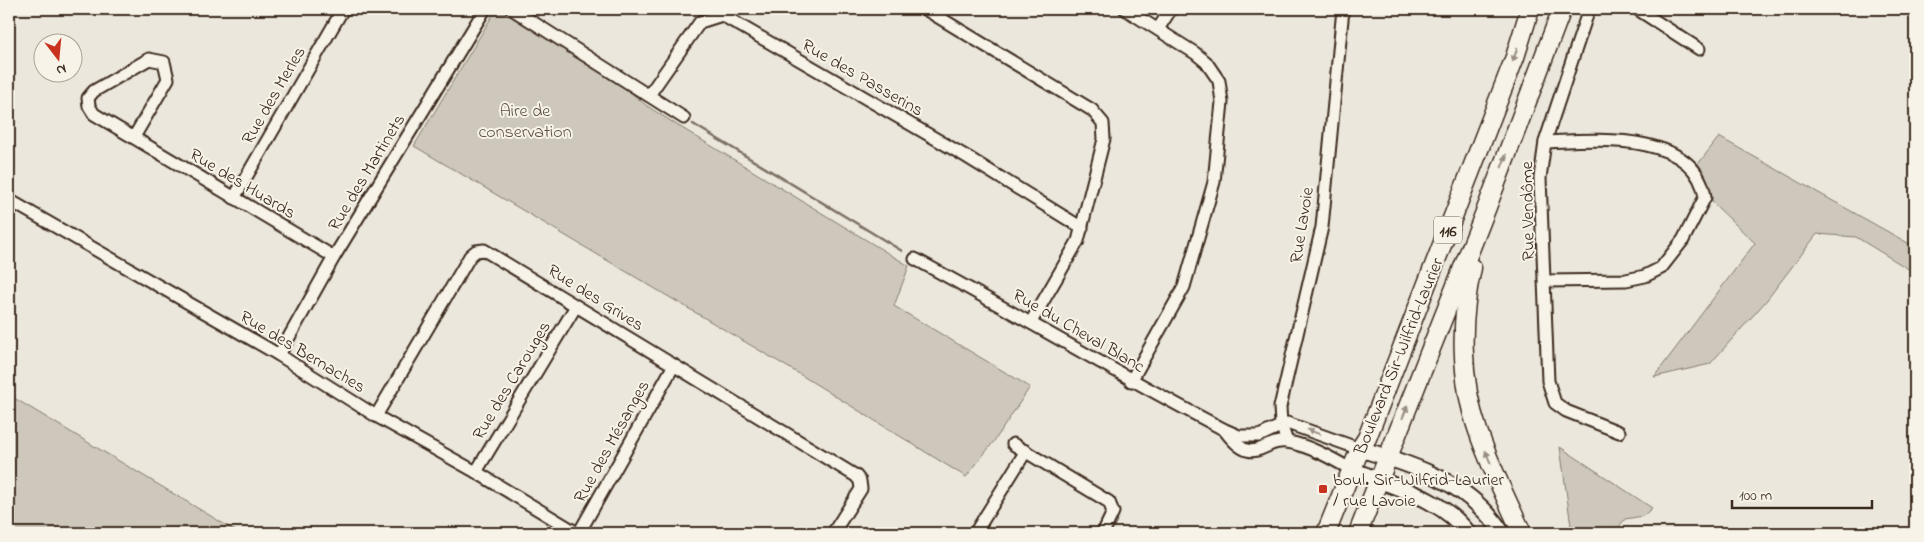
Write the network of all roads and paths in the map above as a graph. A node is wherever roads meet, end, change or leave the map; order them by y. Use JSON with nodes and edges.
{"nodes":[{"id":1,"x":343,"y":9,"type":"edge"},
{"id":2,"x":485,"y":9,"type":"edge"},
{"id":3,"x":512,"y":9,"type":"edge"},
{"id":4,"x":925,"y":9,"type":"edge"},
{"id":5,"x":1126,"y":9,"type":"edge"},
{"id":6,"x":1171,"y":9,"type":"edge"},
{"id":7,"x":1343,"y":9,"type":"edge"},
{"id":8,"x":1530,"y":9,"type":"edge"},
{"id":9,"x":1562,"y":9,"type":"edge"},
{"id":10,"x":1589,"y":9,"type":"edge"},
{"id":11,"x":1637,"y":9,"type":"edge"},
{"id":12,"x":1158,"y":29,"type":"junction"},
{"id":13,"x":1699,"y":49,"type":"dead end"},
{"id":14,"x":649,"y":96,"type":"junction"},
{"id":15,"x":684,"y":118,"type":"dead end"},
{"id":16,"x":134,"y":137,"type":"junction"},
{"id":17,"x":1545,"y":142,"type":"junction"},
{"id":18,"x":234,"y":198,"type":"junction"},
{"id":19,"x":9,"y":200,"type":"edge"},
{"id":20,"x":1487,"y":206,"type":"junction"},
{"id":21,"x":1082,"y":228,"type":"junction"},
{"id":22,"x":334,"y":257,"type":"junction"},
{"id":23,"x":915,"y":259,"type":"dead end"},
{"id":24,"x":1545,"y":280,"type":"junction"},
{"id":25,"x":576,"y":306,"type":"junction"},
{"id":26,"x":1031,"y":322,"type":"junction"},
{"id":27,"x":279,"y":355,"type":"junction"},
{"id":28,"x":674,"y":365,"type":"junction"},
{"id":29,"x":1131,"y":381,"type":"junction"},
{"id":30,"x":376,"y":416,"type":"junction"},
{"id":31,"x":1281,"y":424,"type":"junction"},
{"id":32,"x":1225,"y":430,"type":"junction"},
{"id":33,"x":1618,"y":432,"type":"dead end"},
{"id":34,"x":1287,"y":442,"type":"junction"},
{"id":35,"x":1013,"y":444,"type":"dead end"},
{"id":36,"x":1360,"y":449,"type":"junction"},
{"id":37,"x":1026,"y":451,"type":"junction"},
{"id":38,"x":1387,"y":457,"type":"junction"},
{"id":39,"x":1352,"y":470,"type":"junction"},
{"id":40,"x":476,"y":472,"type":"junction"},
{"id":41,"x":1379,"y":481,"type":"junction"},
{"id":42,"x":578,"y":533,"type":"edge"},
{"id":43,"x":833,"y":533,"type":"edge"},
{"id":44,"x":975,"y":533,"type":"edge"},
{"id":45,"x":1102,"y":533,"type":"edge"},
{"id":46,"x":1326,"y":533,"type":"edge"},
{"id":47,"x":1358,"y":533,"type":"edge"},
{"id":48,"x":1468,"y":533,"type":"edge"},
{"id":49,"x":1502,"y":533,"type":"edge"},
{"id":50,"x":1522,"y":533,"type":"edge"}],
"edges":[{"from":1,"to":18,"type":"street","name":"Rue des Merles"},
{"from":2,"to":22,"type":"street","name":"Rue des Martinets"},
{"from":3,"to":14,"type":"street"},
{"from":4,"to":21,"type":"street"},
{"from":5,"to":12,"type":"street"},
{"from":6,"to":12,"type":"street"},
{"from":7,"to":31,"type":"street","name":"Rue Lavoie"},
{"from":8,"to":36,"type":"main road","name":"Boulevard Sir-Wilfrid-Laurier","number":"116","one_way":true},
{"from":20,"to":9,"type":"main road","name":"Boulevard Sir-Wilfrid-Laurier","number":"116","one_way":true},
{"from":10,"to":17,"type":"street","name":"Rue Vendôme"},
{"from":11,"to":13,"type":"street"},
{"from":12,"to":29,"type":"street"},
{"from":14,"to":15,"type":"street"},
{"from":14,"to":21,"type":"street","name":"Rue des Passerins"},
{"from":16,"to":16,"type":"street","name":"Rue des Huards"},
{"from":16,"to":18,"type":"street","name":"Rue des Huards"},
{"from":17,"to":24,"type":"street","name":"Rue Vendôme"},
{"from":17,"to":24,"type":"street","name":"Rue Vendôme"},
{"from":18,"to":22,"type":"street","name":"Rue des Huards"},
{"from":19,"to":27,"type":"street","name":"Rue des Bernaches"},
{"from":38,"to":20,"type":"main road","name":"Boulevard Sir-Wilfrid-Laurier","number":"116","one_way":true},
{"from":50,"to":20,"type":"main road","one_way":true},
{"from":21,"to":26,"type":"street"},
{"from":22,"to":27,"type":"street","name":"Rue des Martinets"},
{"from":23,"to":26,"type":"street","name":"Rue du Cheval Blanc"},
{"from":24,"to":33,"type":"street","name":"Rue Vendôme"},
{"from":25,"to":28,"type":"street","name":"Rue des Grives"},
{"from":25,"to":30,"type":"street","name":"Rue des Grives"},
{"from":25,"to":40,"type":"street","name":"Rue des Carouges"},
{"from":26,"to":29,"type":"street","name":"Rue du Cheval Blanc"},
{"from":27,"to":30,"type":"street","name":"Rue des Bernaches"},
{"from":28,"to":42,"type":"street","name":"Rue des Mésanges"},
{"from":28,"to":43,"type":"street","name":"Rue des Grives"},
{"from":29,"to":32,"type":"street","name":"Rue du Cheval Blanc"},
{"from":30,"to":40,"type":"street","name":"Rue des Bernaches"},
{"from":31,"to":32,"type":"street","name":"Rue du Cheval Blanc"},
{"from":31,"to":34,"type":"street","name":"Rue Lavoie"},
{"from":36,"to":31,"type":"street","one_way":true},
{"from":32,"to":34,"type":"street","name":"Rue du Cheval Blanc"},
{"from":34,"to":39,"type":"street"},
{"from":35,"to":37,"type":"street"},
{"from":36,"to":38,"type":"street"},
{"from":36,"to":39,"type":"main road","name":"Boulevard Sir-Wilfrid-Laurier","number":"116"},
{"from":37,"to":44,"type":"street"},
{"from":37,"to":45,"type":"street"},
{"from":38,"to":41,"type":"main road","name":"Boulevard Sir-Wilfrid-Laurier","number":"116"},
{"from":38,"to":49,"type":"street"},
{"from":39,"to":41,"type":"street"},
{"from":39,"to":46,"type":"main road","name":"Boulevard Sir-Wilfrid-Laurier","number":"116"},
{"from":40,"to":42,"type":"street","name":"Rue des Bernaches"},
{"from":41,"to":47,"type":"main road","name":"Boulevard Sir-Wilfrid-Laurier","number":"116"},
{"from":41,"to":48,"type":"street"}]}
